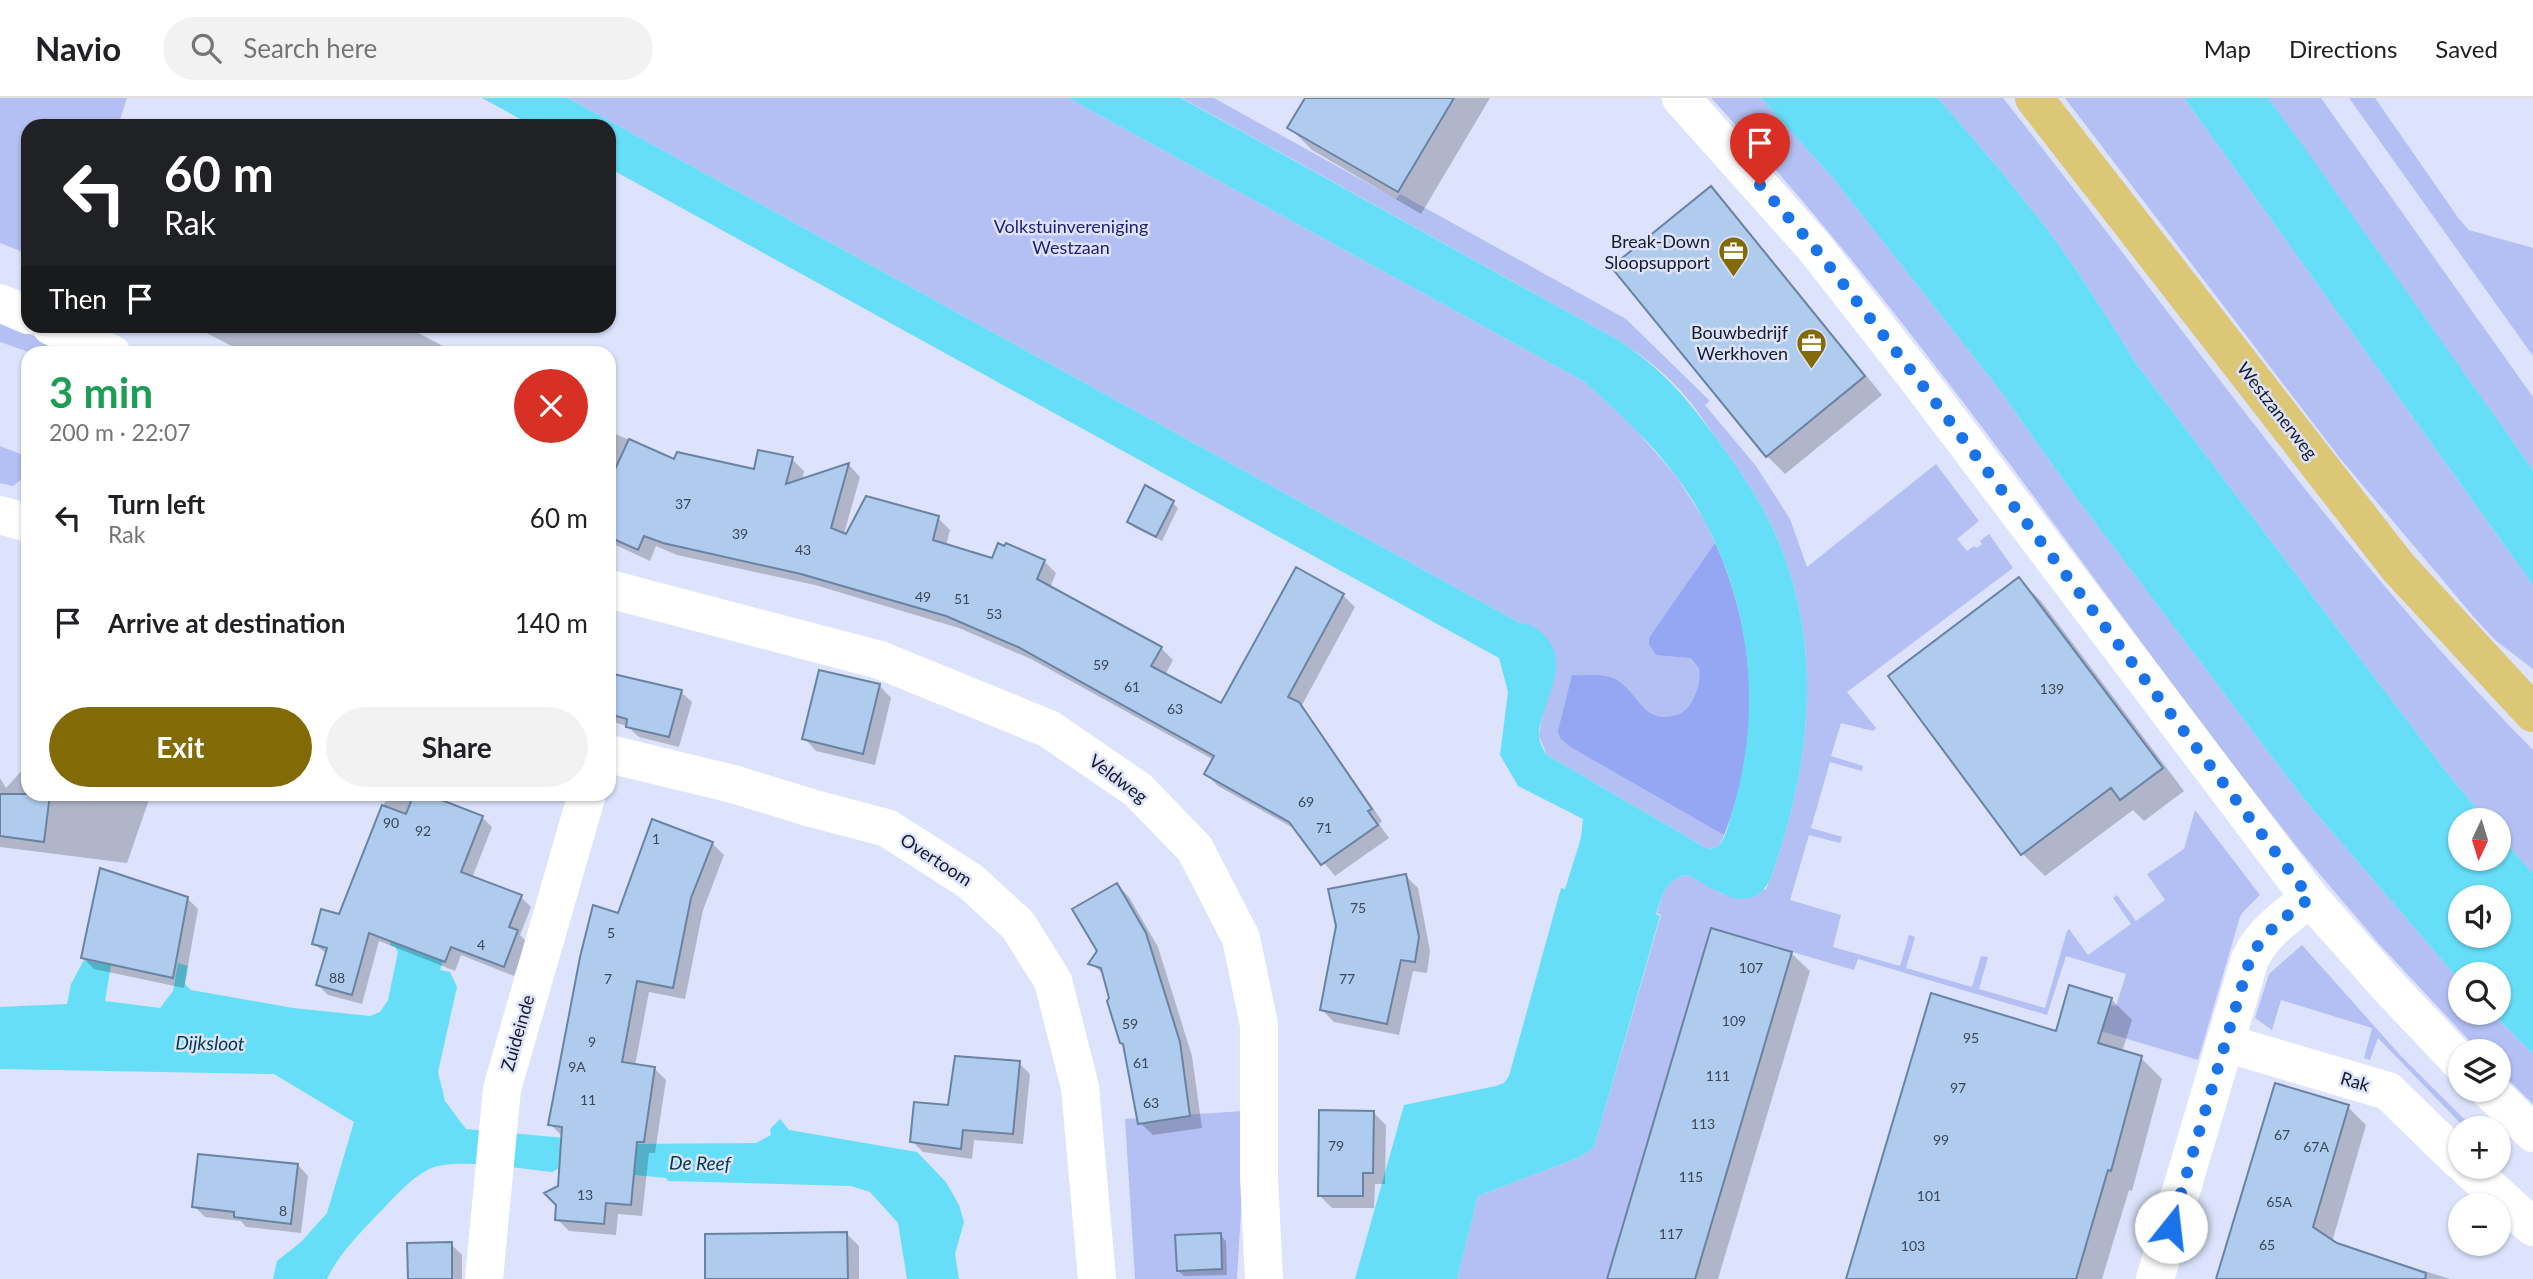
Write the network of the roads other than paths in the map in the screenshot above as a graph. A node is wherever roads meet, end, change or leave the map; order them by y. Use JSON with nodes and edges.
{"nodes":[{"id":1,"x":1681,"y":98,"type":"edge"},
{"id":2,"x":2034,"y":98,"type":"edge"},
{"id":3,"x":0,"y":303,"type":"edge"},
{"id":4,"x":21,"y":312,"type":"edge"},
{"id":5,"x":66,"y":333,"type":"edge"},
{"id":6,"x":95,"y":346,"type":"edge"},
{"id":7,"x":0,"y":515,"type":"edge"},
{"id":8,"x":21,"y":521,"type":"edge"},
{"id":9,"x":616,"y":591,"type":"edge"},
{"id":10,"x":2533,"y":713,"type":"edge"},
{"id":11,"x":616,"y":756,"type":"edge"},
{"id":12,"x":585,"y":801,"type":"edge"},
{"id":13,"x":2310,"y":898,"type":"junction"},
{"id":14,"x":2225,"y":1043,"type":"junction"},
{"id":15,"x":2448,"y":1049,"type":"edge"},
{"id":16,"x":2501,"y":1102,"type":"edge"},
{"id":17,"x":2533,"y":1133,"type":"edge"},
{"id":18,"x":2448,"y":1149,"type":"edge"},
{"id":19,"x":2480,"y":1179,"type":"edge"},
{"id":20,"x":2533,"y":1227,"type":"edge"},
{"id":21,"x":484,"y":1279,"type":"edge"},
{"id":22,"x":1097,"y":1279,"type":"edge"},
{"id":23,"x":1264,"y":1279,"type":"edge"},
{"id":24,"x":2155,"y":1279,"type":"edge"}],
"edges":[{"from":1,"to":13,"type":"street"},
{"from":2,"to":10,"type":"main road","name":"Westzanerweg"},
{"from":3,"to":4,"type":"street"},
{"from":5,"to":6,"type":"street"},
{"from":7,"to":8,"type":"street"},
{"from":9,"to":23,"type":"street","name":"Veldweg"},
{"from":11,"to":22,"type":"street","name":"Overtoom"},
{"from":12,"to":21,"type":"street","name":"Zuideinde"},
{"from":13,"to":14,"type":"street"},
{"from":13,"to":15,"type":"street"},
{"from":14,"to":18,"type":"street","name":"Rak"},
{"from":14,"to":24,"type":"street"},
{"from":16,"to":17,"type":"street"},
{"from":19,"to":20,"type":"street"}]}
